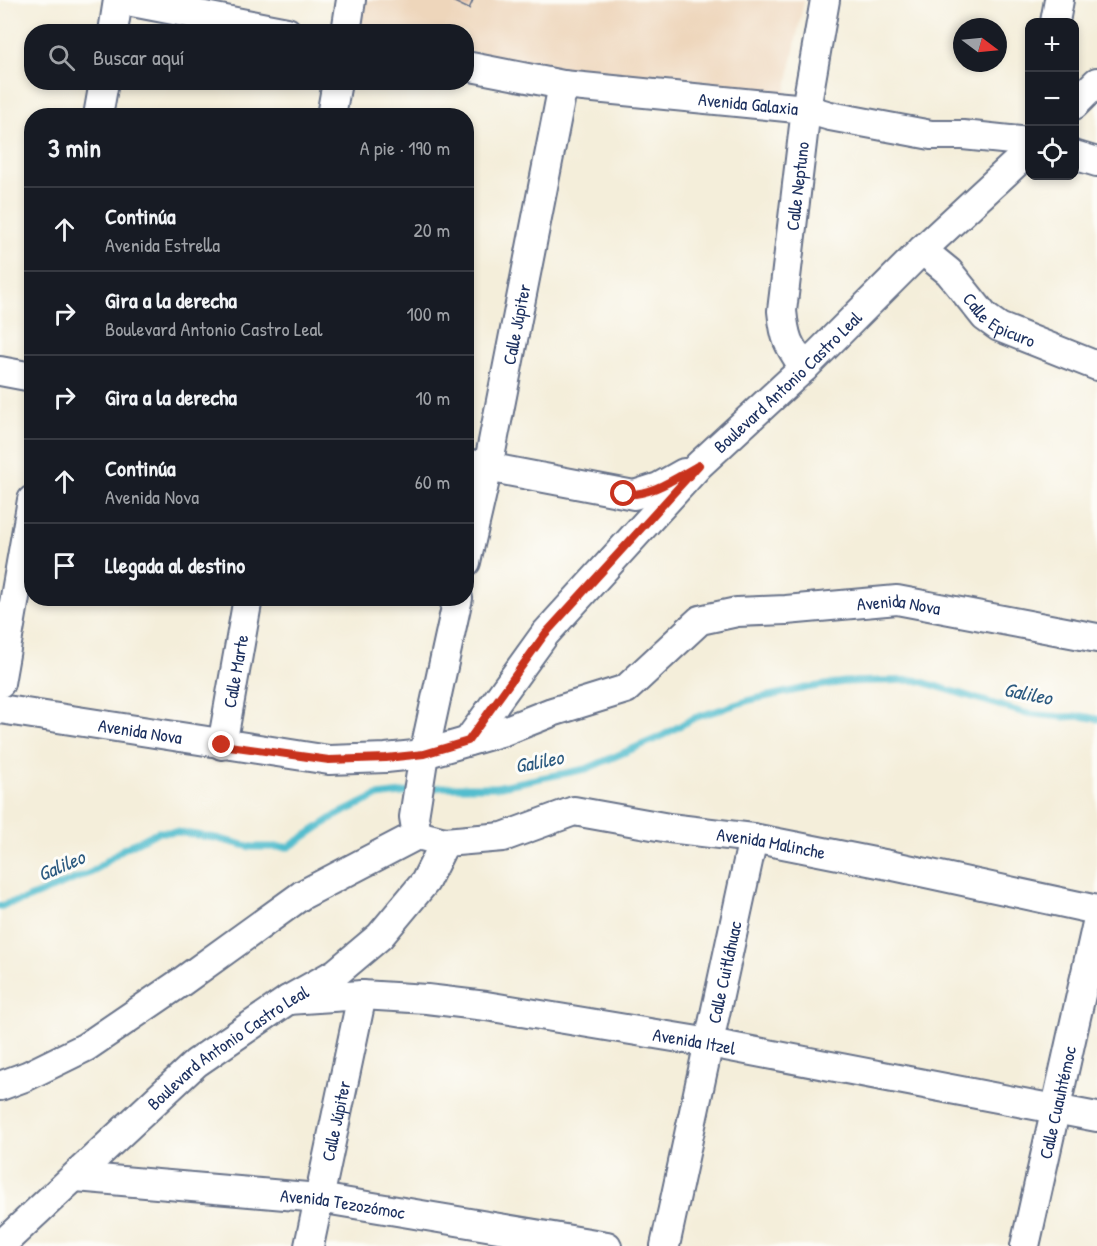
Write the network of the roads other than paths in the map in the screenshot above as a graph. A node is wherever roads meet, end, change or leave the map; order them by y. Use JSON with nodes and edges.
{"nodes":[{"id":1,"x":120,"y":0,"type":"edge"},
{"id":2,"x":351,"y":0,"type":"edge"},
{"id":3,"x":825,"y":0,"type":"edge"},
{"id":4,"x":1059,"y":0,"type":"edge"},
{"id":5,"x":1056,"y":18,"type":"edge"},
{"id":6,"x":115,"y":24,"type":"edge"},
{"id":7,"x":244,"y":24,"type":"edge"},
{"id":8,"x":347,"y":24,"type":"edge"},
{"id":9,"x":474,"y":68,"type":"edge"},
{"id":10,"x":1097,"y":82,"type":"edge"},
{"id":11,"x":564,"y":85,"type":"junction"},
{"id":12,"x":103,"y":90,"type":"edge"},
{"id":13,"x":336,"y":90,"type":"edge"},
{"id":14,"x":1079,"y":100,"type":"edge"},
{"id":15,"x":99,"y":108,"type":"edge"},
{"id":16,"x":332,"y":108,"type":"edge"},
{"id":17,"x":806,"y":109,"type":"junction"},
{"id":18,"x":1025,"y":142,"type":"edge"},
{"id":19,"x":1025,"y":154,"type":"edge"},
{"id":20,"x":1079,"y":157,"type":"edge"},
{"id":21,"x":1097,"y":162,"type":"edge"},
{"id":22,"x":922,"y":250,"type":"junction"},
{"id":23,"x":1097,"y":366,"type":"edge"},
{"id":24,"x":804,"y":368,"type":"junction"},
{"id":25,"x":0,"y":371,"type":"edge"},
{"id":26,"x":24,"y":376,"type":"edge"},
{"id":27,"x":477,"y":465,"type":"edge"},
{"id":28,"x":699,"y":465,"type":"junction"},
{"id":29,"x":474,"y":491,"type":"edge"},
{"id":30,"x":24,"y":546,"type":"edge"},
{"id":31,"x":247,"y":606,"type":"edge"},
{"id":32,"x":456,"y":606,"type":"edge"},
{"id":33,"x":1097,"y":638,"type":"edge"},
{"id":34,"x":0,"y":683,"type":"edge"},
{"id":35,"x":0,"y":709,"type":"edge"},
{"id":36,"x":468,"y":741,"type":"junction"},
{"id":37,"x":222,"y":745,"type":"junction"},
{"id":38,"x":422,"y":764,"type":"junction"},
{"id":39,"x":416,"y":826,"type":"junction"},
{"id":40,"x":753,"y":838,"type":"junction"},
{"id":41,"x":445,"y":842,"type":"junction"},
{"id":42,"x":1097,"y":910,"type":"edge"},
{"id":43,"x":1097,"y":922,"type":"edge"},
{"id":44,"x":362,"y":995,"type":"junction"},
{"id":45,"x":288,"y":1000,"type":"junction"},
{"id":46,"x":710,"y":1043,"type":"junction"},
{"id":47,"x":0,"y":1086,"type":"edge"},
{"id":48,"x":1054,"y":1110,"type":"junction"},
{"id":49,"x":1097,"y":1117,"type":"edge"},
{"id":50,"x":76,"y":1177,"type":"junction"},
{"id":51,"x":320,"y":1198,"type":"junction"},
{"id":52,"x":0,"y":1246,"type":"edge"},
{"id":53,"x":309,"y":1246,"type":"edge"},
{"id":54,"x":607,"y":1246,"type":"edge"},
{"id":55,"x":665,"y":1246,"type":"edge"},
{"id":56,"x":1025,"y":1246,"type":"edge"}],
"edges":[{"from":1,"to":6,"type":"street"},
{"from":1,"to":7,"type":"street"},
{"from":2,"to":8,"type":"street"},
{"from":3,"to":17,"type":"street","name":"Calle Neptuno"},
{"from":4,"to":5,"type":"street"},
{"from":9,"to":11,"type":"street","name":"Avenida Galaxia"},
{"from":10,"to":14,"type":"street"},
{"from":11,"to":17,"type":"street","name":"Avenida Galaxia"},
{"from":11,"to":27,"type":"street","name":"Calle Júpiter"},
{"from":12,"to":15,"type":"street"},
{"from":13,"to":16,"type":"street"},
{"from":17,"to":18,"type":"street","name":"Avenida Galaxia"},
{"from":17,"to":24,"type":"street","name":"Calle Neptuno"},
{"from":19,"to":22,"type":"street","name":"Boulevard Antonio Castro Leal"},
{"from":20,"to":21,"type":"street"},
{"from":22,"to":23,"type":"street","name":"Calle Epicuro"},
{"from":22,"to":24,"type":"street","name":"Boulevard Antonio Castro Leal"},
{"from":24,"to":28,"type":"street","name":"Boulevard Antonio Castro Leal"},
{"from":25,"to":26,"type":"street"},
{"from":27,"to":28,"type":"street"},
{"from":27,"to":29,"type":"street","name":"Calle Júpiter"},
{"from":28,"to":36,"type":"street","name":"Boulevard Antonio Castro Leal"},
{"from":30,"to":34,"type":"street"},
{"from":31,"to":37,"type":"street","name":"Calle Marte"},
{"from":32,"to":38,"type":"street"},
{"from":33,"to":36,"type":"street","name":"Avenida Nova"},
{"from":35,"to":37,"type":"street","name":"Avenida Nova"},
{"from":36,"to":38,"type":"street","name":"Avenida Nova"},
{"from":37,"to":38,"type":"street","name":"Avenida Nova"},
{"from":38,"to":39,"type":"street"},
{"from":39,"to":41,"type":"street"},
{"from":39,"to":47,"type":"street"},
{"from":40,"to":41,"type":"street","name":"Avenida Malinche"},
{"from":40,"to":42,"type":"street","name":"Avenida Malinche"},
{"from":40,"to":46,"type":"street","name":"Calle Cuitláhuac"},
{"from":41,"to":45,"type":"street","name":"Boulevard Antonio Castro Leal"},
{"from":43,"to":48,"type":"street","name":"Calle Cuauhtémoc"},
{"from":44,"to":45,"type":"street","name":"Avenida Itzel"},
{"from":44,"to":46,"type":"street","name":"Avenida Itzel"},
{"from":44,"to":51,"type":"street","name":"Calle Júpiter"},
{"from":45,"to":50,"type":"street","name":"Boulevard Antonio Castro Leal"},
{"from":46,"to":48,"type":"street","name":"Avenida Itzel"},
{"from":46,"to":55,"type":"street","name":"Calle Cuitláhuac"},
{"from":48,"to":49,"type":"street","name":"Avenida Itzel"},
{"from":48,"to":56,"type":"street","name":"Calle Cuauhtémoc"},
{"from":50,"to":51,"type":"street","name":"Avenida Tezozómoc"},
{"from":50,"to":52,"type":"street","name":"Boulevard Antonio Castro Leal"},
{"from":51,"to":53,"type":"street","name":"Calle Júpiter"},
{"from":51,"to":54,"type":"street","name":"Avenida Tezozómoc"}]}
